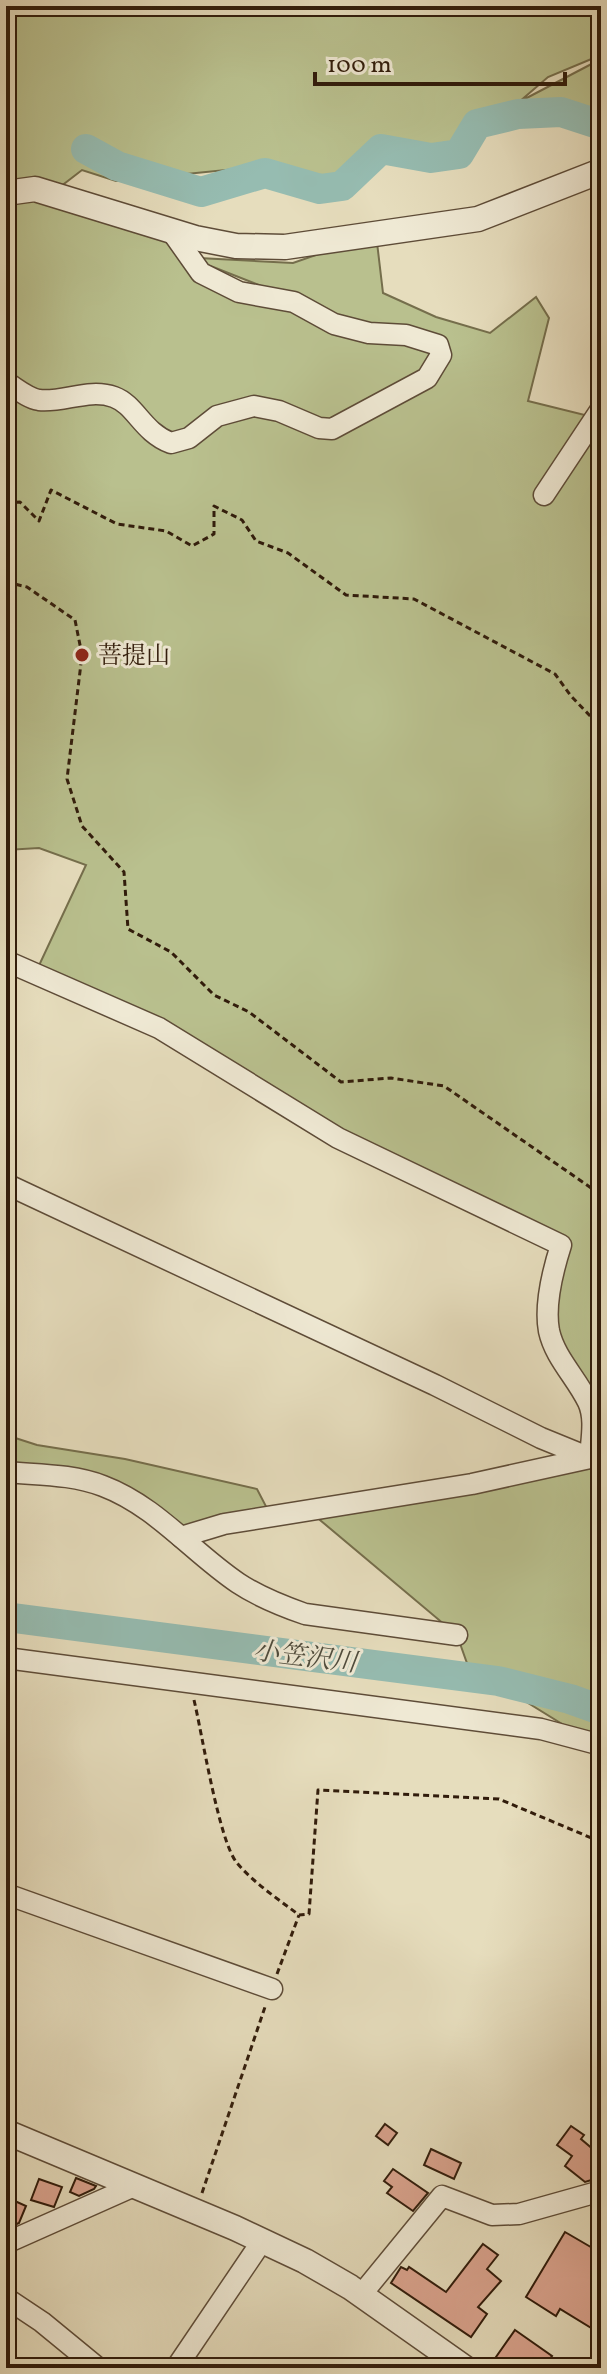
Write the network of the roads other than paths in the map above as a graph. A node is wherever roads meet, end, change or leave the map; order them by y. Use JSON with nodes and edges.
{"nodes":[{"id":1,"x":601,"y":171,"type":"edge"},
{"id":2,"x":6,"y":193,"type":"edge"},
{"id":3,"x":172,"y":232,"type":"junction"},
{"id":4,"x":6,"y":382,"type":"edge"},
{"id":5,"x":601,"y":409,"type":"edge"},
{"id":6,"x":544,"y":495,"type":"dead end"},
{"id":7,"x":6,"y":961,"type":"edge"},
{"id":8,"x":6,"y":1184,"type":"edge"},
{"id":9,"x":590,"y":1458,"type":"junction"},
{"id":10,"x":6,"y":1472,"type":"edge"},
{"id":11,"x":181,"y":1537,"type":"junction"},
{"id":12,"x":457,"y":1635,"type":"dead end"},
{"id":13,"x":6,"y":1658,"type":"edge"},
{"id":14,"x":601,"y":1745,"type":"edge"},
{"id":15,"x":6,"y":1894,"type":"edge"},
{"id":16,"x":272,"y":1989,"type":"road end"},
{"id":17,"x":6,"y":2132,"type":"edge"},
{"id":18,"x":134,"y":2186,"type":"junction"},
{"id":19,"x":601,"y":2191,"type":"edge"},
{"id":20,"x":262,"y":2241,"type":"junction"},
{"id":21,"x":6,"y":2243,"type":"edge"},
{"id":22,"x":361,"y":2295,"type":"junction"},
{"id":23,"x":6,"y":2298,"type":"edge"},
{"id":24,"x":98,"y":2368,"type":"edge"},
{"id":25,"x":176,"y":2368,"type":"edge"},
{"id":26,"x":465,"y":2368,"type":"edge"}],
"edges":[{"from":1,"to":3,"type":"street"},
{"from":2,"to":3,"type":"street"},
{"from":3,"to":4,"type":"street"},
{"from":5,"to":6,"type":"street"},
{"from":7,"to":9,"type":"street"},
{"from":8,"to":9,"type":"street"},
{"from":9,"to":11,"type":"street"},
{"from":10,"to":11,"type":"street"},
{"from":11,"to":12,"type":"street"},
{"from":13,"to":14,"type":"street"},
{"from":15,"to":16,"type":"street"},
{"from":17,"to":18,"type":"street"},
{"from":18,"to":20,"type":"street"},
{"from":18,"to":21,"type":"street"},
{"from":19,"to":22,"type":"street"},
{"from":20,"to":22,"type":"street"},
{"from":20,"to":25,"type":"street"},
{"from":22,"to":26,"type":"street"},
{"from":23,"to":24,"type":"street"}]}
